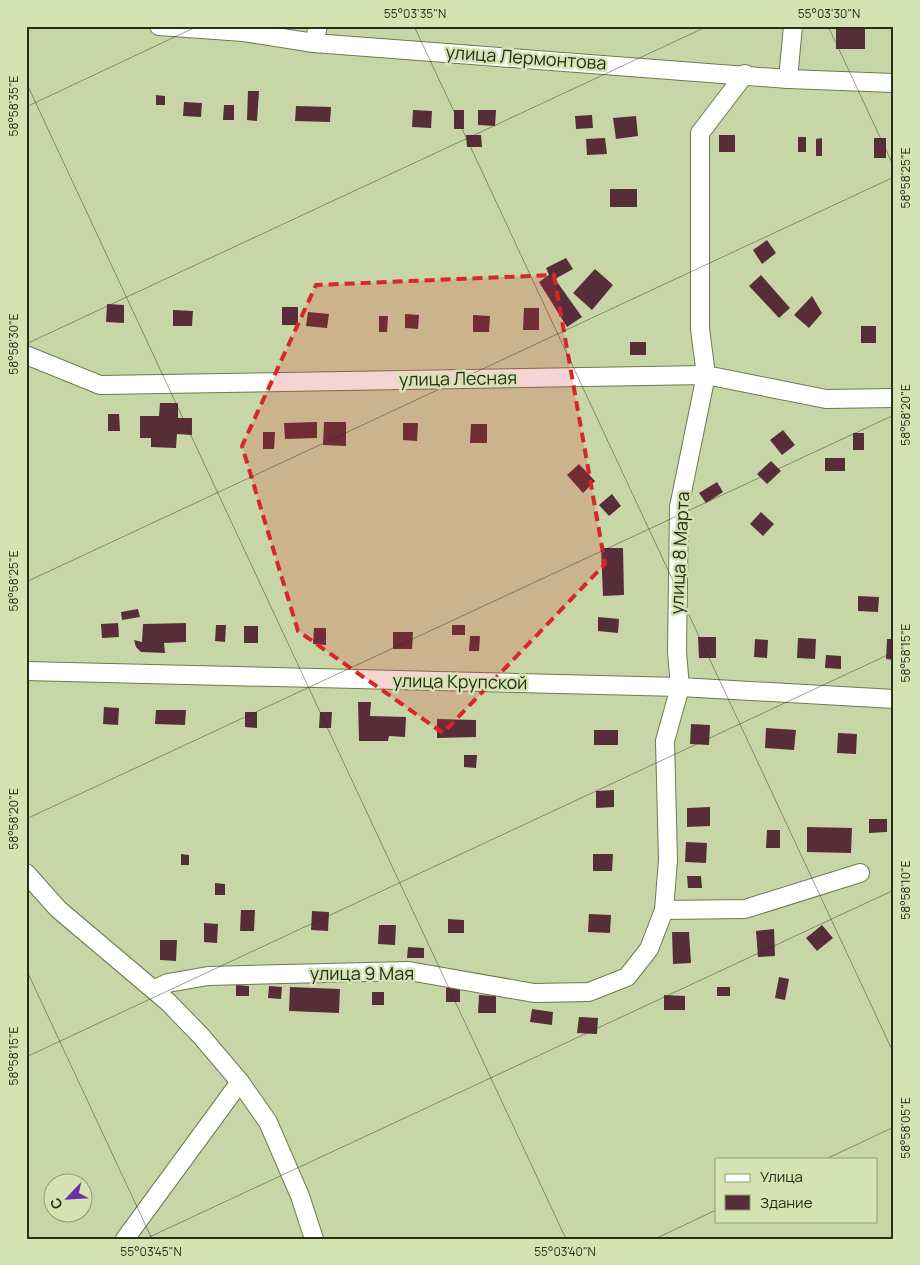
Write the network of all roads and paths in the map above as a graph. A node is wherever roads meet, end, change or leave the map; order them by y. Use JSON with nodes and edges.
{"nodes":[{"id":1,"x":158,"y":26,"type":"edge"},
{"id":2,"x":793,"y":26,"type":"edge"},
{"id":3,"x":316,"y":35,"type":"edge"},
{"id":4,"x":745,"y":74,"type":"junction"},
{"id":5,"x":788,"y":79,"type":"junction"},
{"id":6,"x":894,"y":83,"type":"edge"},
{"id":7,"x":26,"y":355,"type":"edge"},
{"id":8,"x":706,"y":375,"type":"junction"},
{"id":9,"x":894,"y":398,"type":"edge"},
{"id":10,"x":26,"y":671,"type":"edge"},
{"id":11,"x":680,"y":687,"type":"junction"},
{"id":12,"x":894,"y":699,"type":"edge"},
{"id":13,"x":26,"y":873,"type":"edge"},
{"id":14,"x":860,"y":873,"type":"dead end"},
{"id":15,"x":664,"y":910,"type":"junction"},
{"id":16,"x":627,"y":977,"type":"joint"},
{"id":17,"x":155,"y":989,"type":"junction"},
{"id":18,"x":240,"y":1082,"type":"junction"},
{"id":19,"x":125,"y":1239,"type":"edge"},
{"id":20,"x":314,"y":1239,"type":"edge"}],
"edges":[{"from":1,"to":3,"type":"street","name":"улица Лермонтова"},
{"from":2,"to":5,"type":"street"},
{"from":3,"to":4,"type":"street","name":"улица Лермонтова"},
{"from":4,"to":5,"type":"street","name":"улица Лермонтова"},
{"from":4,"to":8,"type":"street","name":"улица 8 Марта"},
{"from":5,"to":6,"type":"street","name":"улица Лермонтова"},
{"from":7,"to":8,"type":"street","name":"улица Лесная"},
{"from":8,"to":9,"type":"street","name":"улица Лесная"},
{"from":8,"to":11,"type":"street","name":"улица 8 Марта"},
{"from":10,"to":11,"type":"street","name":"улица Крупской"},
{"from":11,"to":12,"type":"street","name":"улица Крупской"},
{"from":11,"to":15,"type":"street","name":"улица 8 Марта"},
{"from":13,"to":17,"type":"street"},
{"from":14,"to":15,"type":"street"},
{"from":15,"to":16,"type":"street","name":"улица 8 Марта"},
{"from":16,"to":17,"type":"street","name":"улица 9 Мая"},
{"from":17,"to":18,"type":"street"},
{"from":18,"to":19,"type":"street"},
{"from":18,"to":20,"type":"street"}]}
